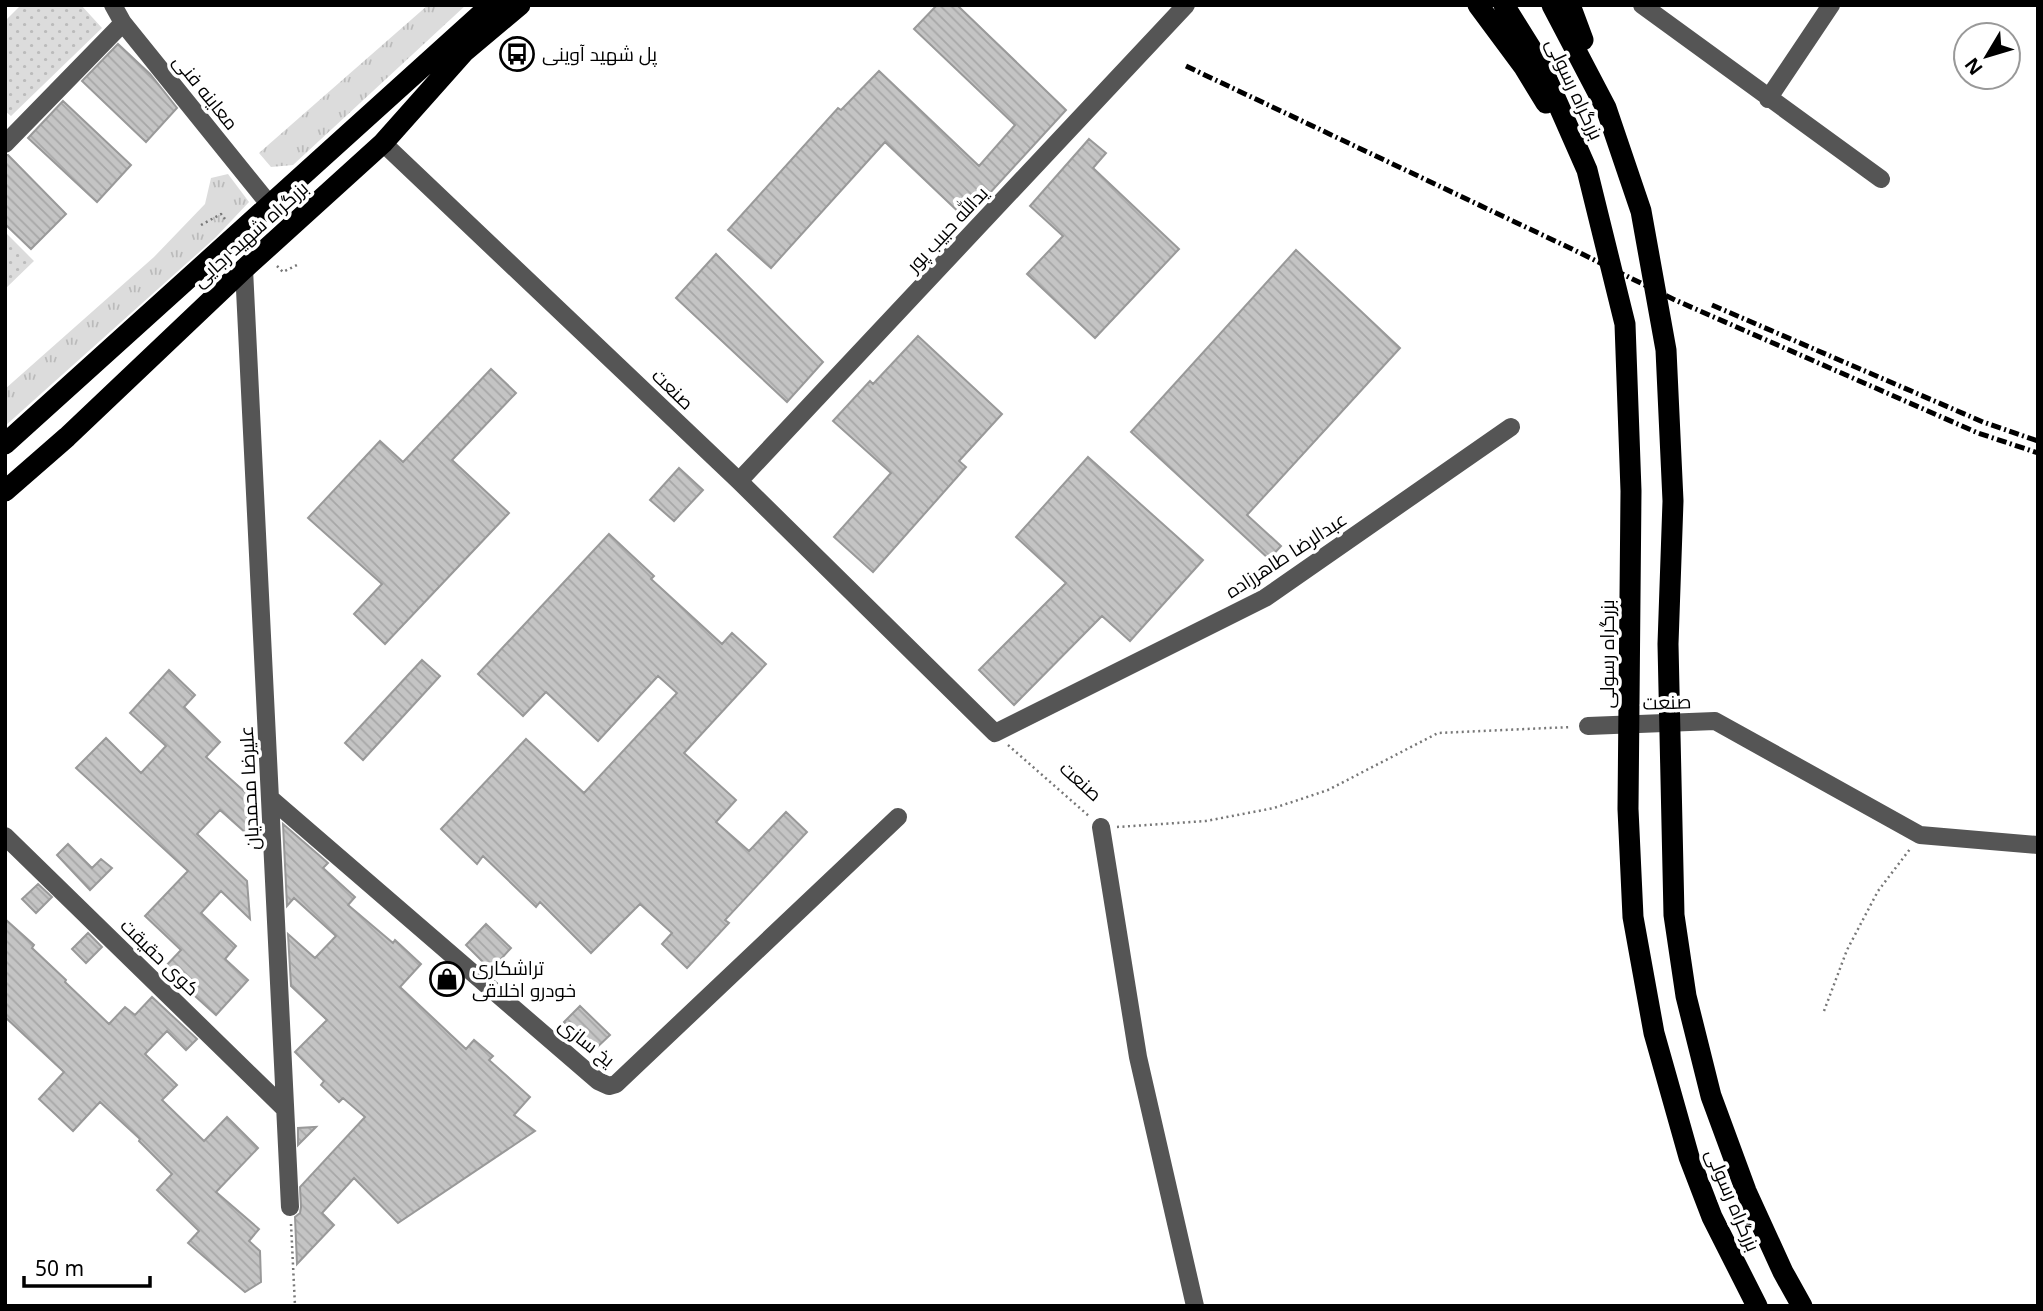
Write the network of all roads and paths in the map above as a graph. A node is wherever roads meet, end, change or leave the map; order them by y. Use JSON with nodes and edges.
{"nodes":[{"id":1,"x":113,"y":5,"type":"edge"},
{"id":2,"x":485,"y":5,"type":"edge"},
{"id":3,"x":491,"y":5,"type":"edge"},
{"id":4,"x":520,"y":5,"type":"edge"},
{"id":5,"x":537,"y":5,"type":"edge"},
{"id":6,"x":1186,"y":5,"type":"edge"},
{"id":7,"x":1478,"y":5,"type":"edge"},
{"id":8,"x":1504,"y":5,"type":"edge"},
{"id":9,"x":1552,"y":5,"type":"edge"},
{"id":10,"x":1570,"y":5,"type":"edge"},
{"id":11,"x":1642,"y":5,"type":"edge"},
{"id":12,"x":1831,"y":5,"type":"edge"},
{"id":13,"x":123,"y":23,"type":"junction"},
{"id":14,"x":466,"y":28,"type":"junction"},
{"id":15,"x":464,"y":51,"type":"junction"},
{"id":16,"x":1768,"y":99,"type":"junction"},
{"id":17,"x":1606,"y":108,"type":"junction"},
{"id":18,"x":383,"y":143,"type":"junction"},
{"id":19,"x":5,"y":144,"type":"edge"},
{"id":20,"x":1587,"y":170,"type":"junction"},
{"id":21,"x":1881,"y":179,"type":"dead end"},
{"id":22,"x":269,"y":204,"type":"junction"},
{"id":23,"x":244,"y":269,"type":"junction"},
{"id":24,"x":1511,"y":427,"type":"dead end"},
{"id":25,"x":5,"y":444,"type":"edge"},
{"id":26,"x":739,"y":481,"type":"junction"},
{"id":27,"x":5,"y":491,"type":"edge"},
{"id":28,"x":1588,"y":726,"type":"joint"},
{"id":29,"x":995,"y":733,"type":"junction"},
{"id":30,"x":270,"y":798,"type":"junction"},
{"id":31,"x":898,"y":817,"type":"dead end"},
{"id":32,"x":1101,"y":827,"type":"junction"},
{"id":33,"x":1920,"y":835,"type":"junction"},
{"id":34,"x":5,"y":836,"type":"edge"},
{"id":35,"x":2038,"y":845,"type":"edge"},
{"id":36,"x":1824,"y":1011,"type":"dead end"},
{"id":37,"x":285,"y":1109,"type":"junction"},
{"id":38,"x":290,"y":1207,"type":"joint"},
{"id":39,"x":295,"y":1306,"type":"edge"},
{"id":40,"x":1195,"y":1306,"type":"edge"},
{"id":41,"x":1757,"y":1306,"type":"edge"},
{"id":42,"x":1802,"y":1306,"type":"edge"}],
"edges":[{"from":1,"to":13,"type":"street","name":"معاینه فنی"},
{"from":2,"to":14,"type":"highway"},
{"from":3,"to":14,"type":"highway","name":"بزرگراه شهید رجایی"},
{"from":4,"to":15,"type":"highway","name":"بزرگراه شهید رجایی"},
{"from":5,"to":15,"type":"highway"},
{"from":6,"to":26,"type":"street","name":"یدالله حبیب پور"},
{"from":7,"to":20,"type":"highway"},
{"from":8,"to":20,"type":"highway","name":"بزرگراه رسولی"},
{"from":9,"to":17,"type":"highway","name":"بزرگراه رسولی"},
{"from":10,"to":17,"type":"highway"},
{"from":11,"to":16,"type":"street"},
{"from":12,"to":16,"type":"street"},
{"from":13,"to":19,"type":"street"},
{"from":13,"to":22,"type":"street","name":"معاینه فنی"},
{"from":14,"to":22,"type":"highway","name":"بزرگراه شهید رجایی"},
{"from":15,"to":18,"type":"highway","name":"بزرگراه شهید رجایی"},
{"from":16,"to":21,"type":"street"},
{"from":17,"to":42,"type":"highway","name":"بزرگراه رسولی"},
{"from":18,"to":23,"type":"highway","name":"بزرگراه شهید رجایی"},
{"from":18,"to":26,"type":"street","name":"صنعت"},
{"from":20,"to":41,"type":"highway","name":"بزرگراه رسولی"},
{"from":22,"to":25,"type":"highway","name":"بزرگراه شهید رجایی"},
{"from":23,"to":27,"type":"highway","name":"بزرگراه شهید رجایی"},
{"from":23,"to":30,"type":"street","name":"علیرضا محمدیان"},
{"from":24,"to":29,"type":"street","name":"عبدالرضا طاهرزاده"},
{"from":26,"to":29,"type":"street","name":"صنعت"},
{"from":28,"to":32,"type":"path","name":"صنعت"},
{"from":28,"to":33,"type":"street","name":"صنعت"},
{"from":29,"to":32,"type":"path","name":"صنعت"},
{"from":30,"to":31,"type":"street","name":"یخ سازی"},
{"from":30,"to":37,"type":"street","name":"علیرضا محمدیان"},
{"from":32,"to":40,"type":"street"},
{"from":33,"to":35,"type":"street","name":"صنعت"},
{"from":33,"to":36,"type":"path"},
{"from":34,"to":37,"type":"street","name":"کوی حقیقت"},
{"from":37,"to":38,"type":"street","name":"علیرضا محمدیان"},
{"from":38,"to":39,"type":"path"}]}
